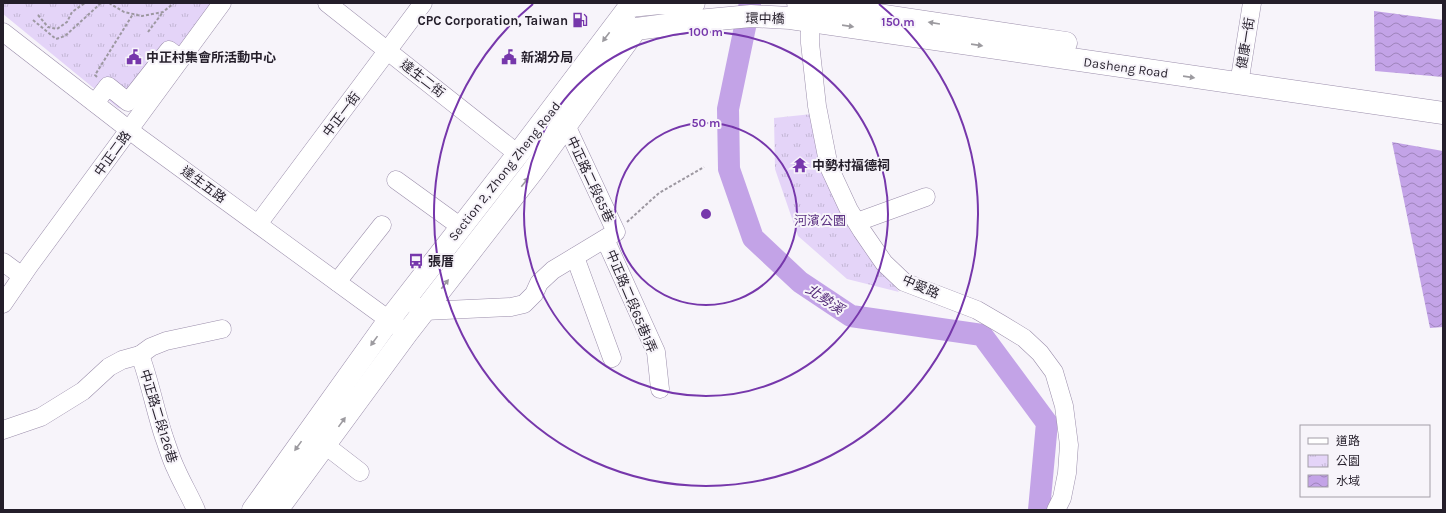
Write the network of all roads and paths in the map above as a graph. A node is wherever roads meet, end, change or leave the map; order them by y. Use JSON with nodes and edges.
{"nodes":[{"id":1,"x":85,"y":3,"type":"edge"},
{"id":2,"x":101,"y":3,"type":"edge"},
{"id":3,"x":108,"y":3,"type":"edge"},
{"id":4,"x":174,"y":3,"type":"edge"},
{"id":5,"x":222,"y":3,"type":"edge"},
{"id":6,"x":327,"y":3,"type":"edge"},
{"id":7,"x":423,"y":3,"type":"edge"},
{"id":8,"x":1252,"y":3,"type":"edge"},
{"id":9,"x":631,"y":5,"type":"edge"},
{"id":10,"x":676,"y":6,"type":"edge"},
{"id":11,"x":806,"y":9,"type":"edge"},
{"id":12,"x":163,"y":12,"type":"junction"},
{"id":13,"x":133,"y":14,"type":"junction"},
{"id":14,"x":38,"y":15,"type":"dead end"},
{"id":15,"x":33,"y":20,"type":"dead end"},
{"id":16,"x":667,"y":26,"type":"junction"},
{"id":17,"x":636,"y":29,"type":"junction"},
{"id":18,"x":3,"y":32,"type":"edge"},
{"id":19,"x":148,"y":32,"type":"dead end"},
{"id":20,"x":388,"y":50,"type":"junction"},
{"id":21,"x":181,"y":59,"type":"junction"},
{"id":22,"x":1240,"y":77,"type":"junction"},
{"id":23,"x":108,"y":86,"type":"junction"},
{"id":24,"x":1388,"y":99,"type":"junction"},
{"id":25,"x":1443,"y":100,"type":"edge"},
{"id":26,"x":95,"y":103,"type":"junction"},
{"id":27,"x":1443,"y":113,"type":"edge"},
{"id":28,"x":566,"y":125,"type":"junction"},
{"id":29,"x":129,"y":129,"type":"junction"},
{"id":30,"x":518,"y":154,"type":"junction"},
{"id":31,"x":704,"y":167,"type":"dead end"},
{"id":32,"x":396,"y":180,"type":"dead end"},
{"id":33,"x":926,"y":197,"type":"dead end"},
{"id":34,"x":857,"y":222,"type":"junction"},
{"id":35,"x":258,"y":224,"type":"junction"},
{"id":36,"x":382,"y":225,"type":"dead end"},
{"id":37,"x":461,"y":227,"type":"junction"},
{"id":38,"x":610,"y":235,"type":"junction"},
{"id":39,"x":575,"y":257,"type":"junction"},
{"id":40,"x":3,"y":262,"type":"edge"},
{"id":41,"x":22,"y":276,"type":"junction"},
{"id":42,"x":337,"y":282,"type":"junction"},
{"id":43,"x":406,"y":298,"type":"junction"},
{"id":44,"x":3,"y":304,"type":"edge"},
{"id":45,"x":424,"y":311,"type":"junction"},
{"id":46,"x":389,"y":320,"type":"junction"},
{"id":47,"x":222,"y":329,"type":"dead end"},
{"id":48,"x":407,"y":333,"type":"junction"},
{"id":49,"x":140,"y":355,"type":"junction"},
{"id":50,"x":612,"y":358,"type":"dead end"},
{"id":51,"x":660,"y":389,"type":"dead end"},
{"id":52,"x":3,"y":430,"type":"edge"},
{"id":53,"x":325,"y":446,"type":"junction"},
{"id":54,"x":360,"y":472,"type":"dead end"},
{"id":55,"x":196,"y":510,"type":"edge"},
{"id":56,"x":253,"y":510,"type":"edge"},
{"id":57,"x":277,"y":510,"type":"edge"},
{"id":58,"x":1056,"y":510,"type":"edge"}],
"edges":[{"from":1,"to":14,"type":"path"},
{"from":2,"to":15,"type":"path"},
{"from":3,"to":13,"type":"path"},
{"from":4,"to":12,"type":"path"},
{"from":5,"to":21,"type":"street","name":"中正二路"},
{"from":6,"to":20,"type":"street","name":"達生二街"},
{"from":7,"to":20,"type":"street","name":"中正一街"},
{"from":8,"to":22,"type":"street","name":"健康一街"},
{"from":9,"to":10,"type":"main road"},
{"from":9,"to":30,"type":"main road","name":"Section 2, Zhong Zheng Road","one_way":true},
{"from":10,"to":11,"type":"main road","name":"環中橋"},
{"from":10,"to":16,"type":"main road"},
{"from":10,"to":16,"type":"street"},
{"from":10,"to":17,"type":"street"},
{"from":11,"to":22,"type":"main road","name":"Dasheng Road"},
{"from":11,"to":34,"type":"street","name":"中愛路"},
{"from":12,"to":13,"type":"path"},
{"from":12,"to":19,"type":"path"},
{"from":13,"to":23,"type":"path"},
{"from":16,"to":17,"type":"main road"},
{"from":17,"to":28,"type":"main road","name":"Section 2, Zhong Zheng Road"},
{"from":18,"to":26,"type":"street","name":"達生五路"},
{"from":20,"to":30,"type":"street","name":"達生二街"},
{"from":20,"to":35,"type":"street","name":"中正一街"},
{"from":21,"to":23,"type":"street"},
{"from":21,"to":29,"type":"street","name":"中正二路"},
{"from":22,"to":24,"type":"main road","name":"Dasheng Road"},
{"from":23,"to":26,"type":"street"},
{"from":24,"to":25,"type":"main road","name":"Dasheng Road"},
{"from":24,"to":27,"type":"main road","name":"Dasheng Road"},
{"from":26,"to":29,"type":"street","name":"達生五路"},
{"from":28,"to":38,"type":"street","name":"中正路二段65巷"},
{"from":45,"to":28,"type":"main road","name":"Section 2, Zhong Zheng Road","one_way":true},
{"from":29,"to":35,"type":"street","name":"達生五路"},
{"from":29,"to":41,"type":"street","name":"中正二路"},
{"from":30,"to":37,"type":"main road","name":"Section 2, Zhong Zheng Road"},
{"from":31,"to":38,"type":"path"},
{"from":32,"to":37,"type":"street"},
{"from":33,"to":34,"type":"street"},
{"from":34,"to":58,"type":"street","name":"中愛路"},
{"from":35,"to":42,"type":"street","name":"達生五路"},
{"from":36,"to":42,"type":"street"},
{"from":37,"to":43,"type":"main road","name":"Section 2, Zhong Zheng Road"},
{"from":38,"to":39,"type":"street","name":"中正路二段65巷"},
{"from":38,"to":51,"type":"street","name":"中正路二段65巷1弄"},
{"from":39,"to":45,"type":"street","name":"中正路二段65巷"},
{"from":39,"to":50,"type":"street"},
{"from":40,"to":41,"type":"street"},
{"from":41,"to":44,"type":"street","name":"中正二路"},
{"from":42,"to":46,"type":"street","name":"達生五路"},
{"from":43,"to":45,"type":"street"},
{"from":43,"to":46,"type":"main road","name":"Section 2, Zhong Zheng Road"},
{"from":45,"to":48,"type":"main road","name":"Section 2, Zhong Zheng Road"},
{"from":46,"to":48,"type":"street","name":"達生五路"},
{"from":46,"to":56,"type":"main road","name":"Section 2, Zhong Zheng Road","one_way":true},
{"from":47,"to":49,"type":"street"},
{"from":53,"to":48,"type":"main road","name":"Section 2, Zhong Zheng Road","one_way":true},
{"from":49,"to":52,"type":"street","name":"中正路二段126巷"},
{"from":49,"to":55,"type":"street","name":"中正路二段126巷"},
{"from":53,"to":54,"type":"street"},
{"from":53,"to":57,"type":"main road","name":"Section 2, Zhong Zheng Road"}]}
